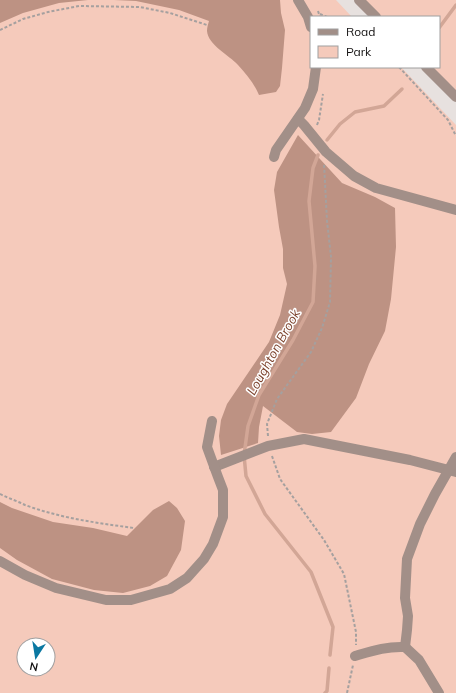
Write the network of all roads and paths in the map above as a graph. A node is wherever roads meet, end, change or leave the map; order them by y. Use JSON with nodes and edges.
{"nodes":[{"id":1,"x":298,"y":0,"type":"edge"},
{"id":2,"x":359,"y":0,"type":"edge"},
{"id":3,"x":375,"y":16,"type":"edge"},
{"id":4,"x":310,"y":24,"type":"edge"},
{"id":5,"x":207,"y":25,"type":"dead end"},
{"id":6,"x":0,"y":30,"type":"edge"},
{"id":7,"x":316,"y":68,"type":"edge"},
{"id":8,"x":400,"y":68,"type":"edge"},
{"id":9,"x":427,"y":68,"type":"edge"},
{"id":10,"x":323,"y":91,"type":"dead end"},
{"id":11,"x":456,"y":97,"type":"edge"},
{"id":12,"x":298,"y":119,"type":"junction"},
{"id":13,"x":312,"y":134,"type":"junction"},
{"id":14,"x":456,"y":136,"type":"edge"},
{"id":15,"x":274,"y":157,"type":"dead end"},
{"id":16,"x":323,"y":160,"type":"dead end"},
{"id":17,"x":456,"y":210,"type":"edge"},
{"id":18,"x":212,"y":421,"type":"dead end"},
{"id":19,"x":268,"y":446,"type":"junction"},
{"id":20,"x":456,"y":457,"type":"edge"},
{"id":21,"x":214,"y":467,"type":"junction"},
{"id":22,"x":452,"y":472,"type":"edge"},
{"id":23,"x":0,"y":494,"type":"edge"},
{"id":24,"x":134,"y":528,"type":"dead end"},
{"id":25,"x":0,"y":561,"type":"edge"},
{"id":26,"x":405,"y":647,"type":"junction"},
{"id":27,"x":355,"y":656,"type":"junction"},
{"id":28,"x":347,"y":693,"type":"edge"},
{"id":29,"x":439,"y":693,"type":"edge"}],
"edges":[{"from":1,"to":4,"type":"street"},
{"from":2,"to":3,"type":"street"},
{"from":5,"to":6,"type":"path"},
{"from":7,"to":12,"type":"street"},
{"from":8,"to":14,"type":"path"},
{"from":9,"to":11,"type":"street"},
{"from":10,"to":13,"type":"path"},
{"from":12,"to":13,"type":"street"},
{"from":12,"to":15,"type":"street"},
{"from":13,"to":17,"type":"street"},
{"from":16,"to":19,"type":"path"},
{"from":18,"to":21,"type":"street"},
{"from":19,"to":21,"type":"street"},
{"from":19,"to":22,"type":"street"},
{"from":19,"to":27,"type":"path"},
{"from":20,"to":22,"type":"street"},
{"from":21,"to":25,"type":"street"},
{"from":22,"to":26,"type":"street"},
{"from":23,"to":24,"type":"path"},
{"from":26,"to":27,"type":"street"},
{"from":26,"to":29,"type":"street"},
{"from":27,"to":28,"type":"path"}]}
